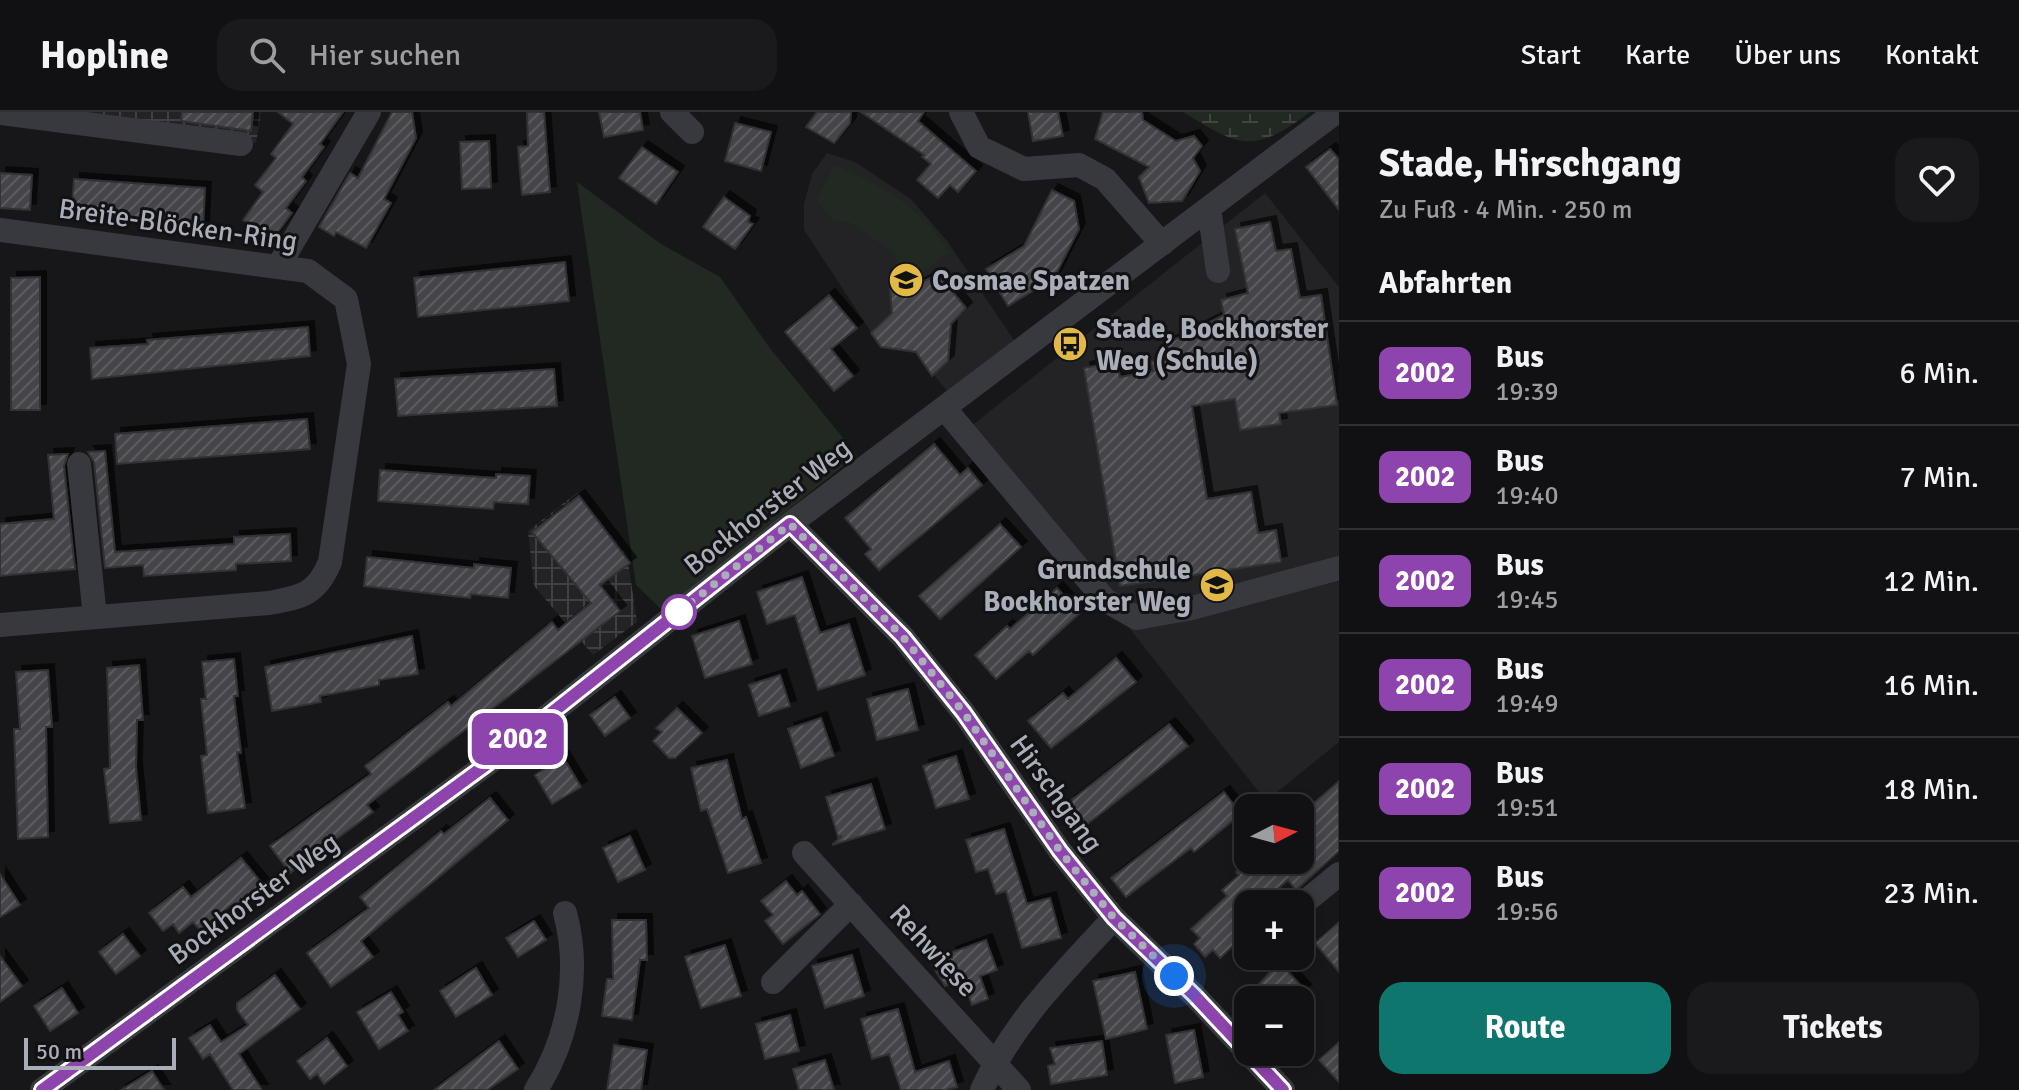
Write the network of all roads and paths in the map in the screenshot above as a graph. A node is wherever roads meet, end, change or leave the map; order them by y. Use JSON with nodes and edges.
{"nodes":[{"id":1,"x":369,"y":112,"type":"edge"},
{"id":2,"x":672,"y":112,"type":"edge"},
{"id":3,"x":961,"y":112,"type":"edge"},
{"id":4,"x":1336,"y":112,"type":"edge"},
{"id":5,"x":0,"y":113,"type":"edge"},
{"id":6,"x":692,"y":132,"type":"dead end"},
{"id":7,"x":241,"y":144,"type":"dead end"},
{"id":8,"x":1209,"y":208,"type":"junction"},
{"id":9,"x":0,"y":230,"type":"edge"},
{"id":10,"x":1162,"y":244,"type":"junction"},
{"id":11,"x":278,"y":267,"type":"junction"},
{"id":12,"x":1218,"y":271,"type":"dead end"},
{"id":13,"x":945,"y":409,"type":"junction"},
{"id":14,"x":79,"y":464,"type":"dead end"},
{"id":15,"x":790,"y":524,"type":"junction"},
{"id":16,"x":1339,"y":568,"type":"edge"},
{"id":17,"x":95,"y":617,"type":"junction"},
{"id":18,"x":0,"y":625,"type":"edge"},
{"id":19,"x":804,"y":853,"type":"dead end"},
{"id":20,"x":1339,"y":874,"type":"edge"},
{"id":21,"x":1314,"y":895,"type":"edge"},
{"id":22,"x":851,"y":904,"type":"junction"},
{"id":23,"x":565,"y":913,"type":"dead end"},
{"id":24,"x":1114,"y":918,"type":"junction"},
{"id":25,"x":773,"y":982,"type":"dead end"},
{"id":26,"x":995,"y":1061,"type":"junction"},
{"id":27,"x":42,"y":1090,"type":"edge"},
{"id":28,"x":536,"y":1090,"type":"edge"},
{"id":29,"x":982,"y":1090,"type":"edge"},
{"id":30,"x":1019,"y":1090,"type":"edge"},
{"id":31,"x":1283,"y":1090,"type":"edge"}],
"edges":[{"from":1,"to":11,"type":"street"},
{"from":2,"to":6,"type":"street"},
{"from":3,"to":10,"type":"street"},
{"from":4,"to":8,"type":"street","name":"Bockhorster Weg"},
{"from":5,"to":7,"type":"street"},
{"from":8,"to":10,"type":"street","name":"Bockhorster Weg"},
{"from":8,"to":12,"type":"street"},
{"from":9,"to":11,"type":"street","name":"Breite-Blöcken-Ring"},
{"from":10,"to":13,"type":"street","name":"Bockhorster Weg"},
{"from":11,"to":17,"type":"street","name":"Breite-Blöcken-Ring"},
{"from":13,"to":15,"type":"street","name":"Bockhorster Weg"},
{"from":13,"to":16,"type":"street"},
{"from":14,"to":17,"type":"street"},
{"from":15,"to":24,"type":"street","name":"Hirschgang"},
{"from":15,"to":27,"type":"street","name":"Bockhorster Weg"},
{"from":17,"to":18,"type":"street","name":"Breite-Blöcken-Ring"},
{"from":19,"to":22,"type":"street","name":"Rehwiese"},
{"from":20,"to":21,"type":"street"},
{"from":22,"to":25,"type":"street"},
{"from":22,"to":26,"type":"street","name":"Rehwiese"},
{"from":23,"to":28,"type":"street"},
{"from":24,"to":26,"type":"street"},
{"from":24,"to":31,"type":"street","name":"Hirschgang"},
{"from":26,"to":29,"type":"street"},
{"from":26,"to":30,"type":"street","name":"Rehwiese"}]}
